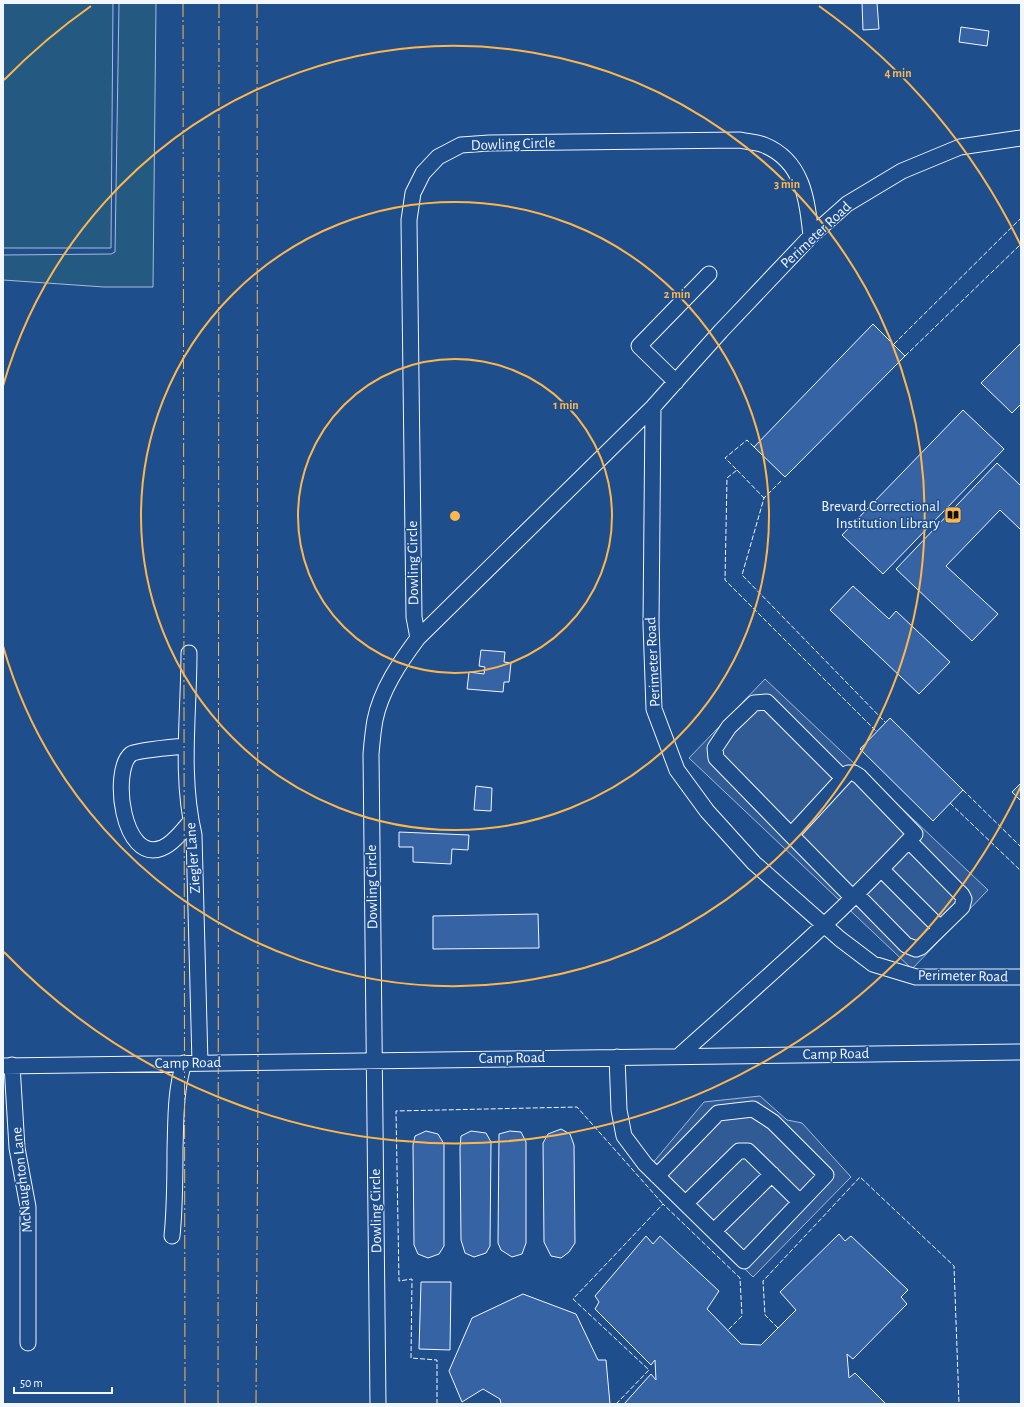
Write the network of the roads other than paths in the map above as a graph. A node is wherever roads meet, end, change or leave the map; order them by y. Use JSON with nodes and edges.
{"nodes":[{"id":1,"x":1021,"y":138,"type":"edge"},
{"id":2,"x":811,"y":236,"type":"junction"},
{"id":3,"x":709,"y":274,"type":"dead end"},
{"id":4,"x":676,"y":382,"type":"junction"},
{"id":5,"x":654,"y":407,"type":"junction"},
{"id":6,"x":418,"y":638,"type":"junction"},
{"id":7,"x":189,"y":653,"type":"dead end"},
{"id":8,"x":185,"y":746,"type":"junction"},
{"id":9,"x":843,"y":778,"type":"junction"},
{"id":10,"x":191,"y":821,"type":"junction"},
{"id":11,"x":791,"y":835,"type":"junction"},
{"id":12,"x":909,"y":841,"type":"junction"},
{"id":13,"x":881,"y":869,"type":"junction"},
{"id":14,"x":854,"y":896,"type":"junction"},
{"id":15,"x":824,"y":926,"type":"junction"},
{"id":16,"x":940,"y":928,"type":"junction"},
{"id":17,"x":1021,"y":978,"type":"edge"},
{"id":18,"x":1021,"y":1052,"type":"edge"},
{"id":19,"x":679,"y":1056,"type":"junction"},
{"id":20,"x":617,"y":1057,"type":"junction"},
{"id":21,"x":374,"y":1060,"type":"junction"},
{"id":22,"x":184,"y":1063,"type":"junction"},
{"id":23,"x":200,"y":1063,"type":"junction"},
{"id":24,"x":8,"y":1066,"type":"edge"},
{"id":25,"x":772,"y":1174,"type":"junction"},
{"id":26,"x":657,"y":1176,"type":"junction"},
{"id":27,"x":800,"y":1202,"type":"junction"},
{"id":28,"x":686,"y":1203,"type":"junction"},
{"id":29,"x":714,"y":1231,"type":"junction"},
{"id":30,"x":172,"y":1236,"type":"dead end"},
{"id":31,"x":28,"y":1343,"type":"dead end"},
{"id":32,"x":378,"y":1404,"type":"edge"}],
"edges":[{"from":1,"to":2,"type":"street","name":"Perimeter Road"},
{"from":2,"to":4,"type":"street","name":"Perimeter Road"},
{"from":2,"to":6,"type":"street","name":"Dowling Circle"},
{"from":3,"to":4,"type":"street"},
{"from":4,"to":5,"type":"street","name":"Perimeter Road"},
{"from":5,"to":6,"type":"street","name":"Perimeter Road"},
{"from":5,"to":15,"type":"street","name":"Perimeter Road"},
{"from":6,"to":21,"type":"street","name":"Dowling Circle"},
{"from":7,"to":8,"type":"street","name":"Ziegler Lane"},
{"from":8,"to":10,"type":"street","name":"Ziegler Lane"},
{"from":8,"to":10,"type":"street"},
{"from":9,"to":11,"type":"street"},
{"from":9,"to":11,"type":"street"},
{"from":9,"to":12,"type":"street"},
{"from":10,"to":23,"type":"street","name":"Ziegler Lane"},
{"from":11,"to":14,"type":"street"},
{"from":12,"to":13,"type":"street"},
{"from":12,"to":16,"type":"street"},
{"from":13,"to":14,"type":"street"},
{"from":13,"to":16,"type":"street"},
{"from":14,"to":15,"type":"street"},
{"from":14,"to":16,"type":"street"},
{"from":15,"to":17,"type":"street","name":"Perimeter Road"},
{"from":15,"to":19,"type":"street"},
{"from":18,"to":19,"type":"street","name":"Camp Road"},
{"from":19,"to":20,"type":"street","name":"Camp Road"},
{"from":20,"to":21,"type":"street","name":"Camp Road"},
{"from":20,"to":26,"type":"street"},
{"from":21,"to":23,"type":"street","name":"Camp Road"},
{"from":21,"to":32,"type":"street","name":"Dowling Circle"},
{"from":22,"to":23,"type":"street","name":"Camp Road"},
{"from":22,"to":24,"type":"street","name":"Camp Road"},
{"from":22,"to":30,"type":"street"},
{"from":24,"to":31,"type":"street","name":"McNaughton Lane"},
{"from":25,"to":27,"type":"street"},
{"from":25,"to":28,"type":"street"},
{"from":25,"to":29,"type":"street"},
{"from":26,"to":27,"type":"street"},
{"from":26,"to":28,"type":"street"},
{"from":27,"to":29,"type":"street"},
{"from":28,"to":29,"type":"street"}]}
